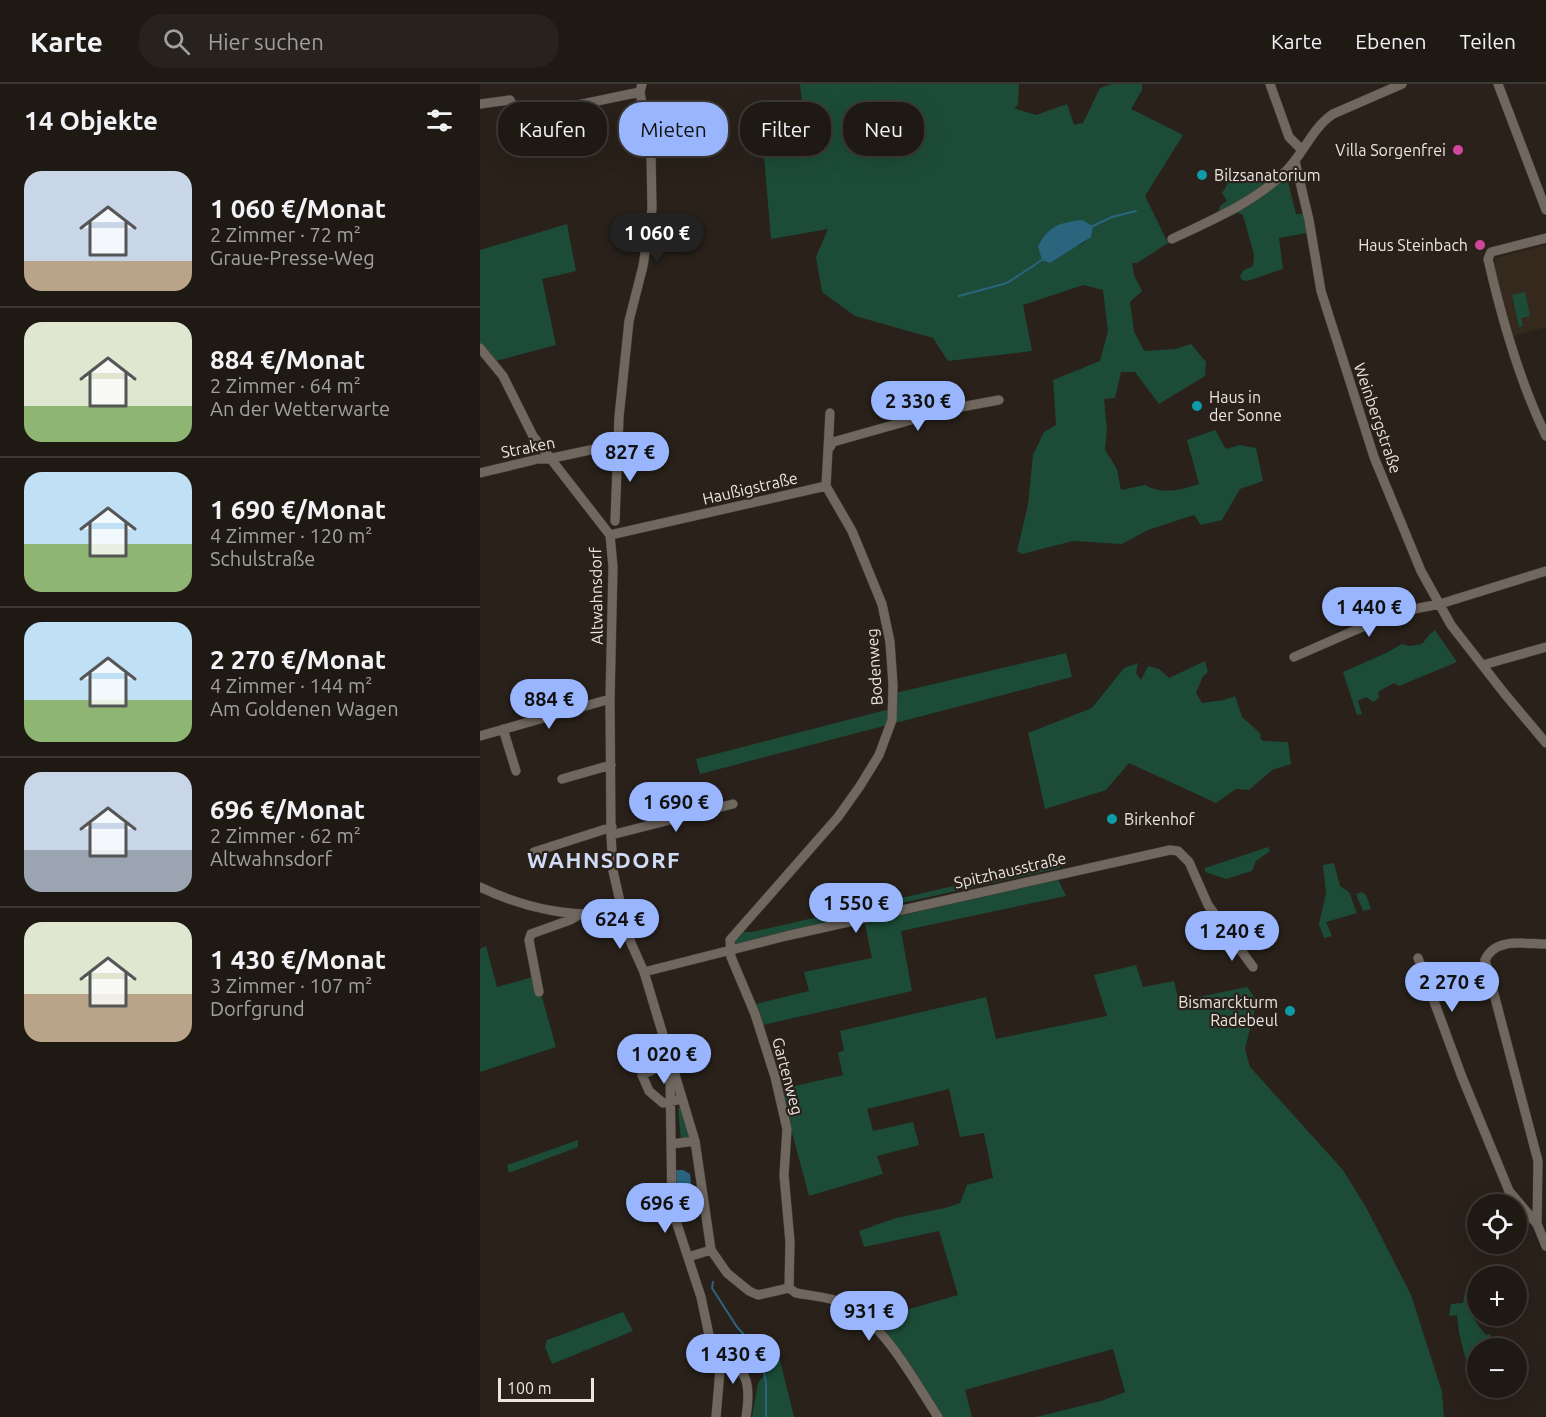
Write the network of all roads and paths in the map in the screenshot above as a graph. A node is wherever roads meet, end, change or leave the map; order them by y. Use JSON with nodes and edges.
{"nodes":[{"id":1,"x":1270,"y":84,"type":"edge"},
{"id":2,"x":1402,"y":84,"type":"edge"},
{"id":3,"x":1498,"y":84,"type":"edge"},
{"id":4,"x":641,"y":88,"type":"edge"},
{"id":5,"x":480,"y":104,"type":"edge"},
{"id":6,"x":1302,"y":150,"type":"junction"},
{"id":7,"x":1295,"y":161,"type":"junction"},
{"id":8,"x":1546,"y":210,"type":"edge"},
{"id":9,"x":1546,"y":238,"type":"edge"},
{"id":10,"x":1172,"y":239,"type":"dead end"},
{"id":11,"x":480,"y":348,"type":"edge"},
{"id":12,"x":999,"y":400,"type":"dead end"},
{"id":13,"x":830,"y":413,"type":"dead end"},
{"id":14,"x":1545,"y":430,"type":"edge"},
{"id":15,"x":618,"y":444,"type":"junction"},
{"id":16,"x":827,"y":452,"type":"junction"},
{"id":17,"x":548,"y":459,"type":"junction"},
{"id":18,"x":480,"y":473,"type":"edge"},
{"id":19,"x":826,"y":486,"type":"junction"},
{"id":20,"x":615,"y":521,"type":"dead end"},
{"id":21,"x":609,"y":535,"type":"junction"},
{"id":22,"x":1546,"y":571,"type":"edge"},
{"id":23,"x":1440,"y":604,"type":"junction"},
{"id":24,"x":1546,"y":647,"type":"edge"},
{"id":25,"x":1294,"y":657,"type":"dead end"},
{"id":26,"x":1483,"y":666,"type":"junction"},
{"id":27,"x":610,"y":699,"type":"junction"},
{"id":28,"x":503,"y":729,"type":"junction"},
{"id":29,"x":1543,"y":734,"type":"edge"},
{"id":30,"x":480,"y":736,"type":"edge"},
{"id":31,"x":1546,"y":743,"type":"edge"},
{"id":32,"x":610,"y":765,"type":"junction"},
{"id":33,"x":516,"y":771,"type":"dead end"},
{"id":34,"x":562,"y":779,"type":"dead end"},
{"id":35,"x":733,"y":804,"type":"dead end"},
{"id":36,"x":611,"y":831,"type":"junction"},
{"id":37,"x":534,"y":852,"type":"dead end"},
{"id":38,"x":480,"y":887,"type":"edge"},
{"id":39,"x":622,"y":910,"type":"junction"},
{"id":40,"x":579,"y":915,"type":"junction"},
{"id":41,"x":1546,"y":944,"type":"edge"},
{"id":42,"x":729,"y":949,"type":"junction"},
{"id":43,"x":1418,"y":958,"type":"dead end"},
{"id":44,"x":1253,"y":967,"type":"dead end"},
{"id":45,"x":644,"y":972,"type":"junction"},
{"id":46,"x":539,"y":992,"type":"dead end"},
{"id":47,"x":670,"y":1062,"type":"junction"},
{"id":48,"x":682,"y":1098,"type":"junction"},
{"id":49,"x":671,"y":1101,"type":"junction"},
{"id":50,"x":695,"y":1141,"type":"junction"},
{"id":51,"x":672,"y":1144,"type":"junction"},
{"id":52,"x":1537,"y":1224,"type":"junction"},
{"id":53,"x":1546,"y":1246,"type":"edge"},
{"id":54,"x":711,"y":1250,"type":"junction"},
{"id":55,"x":688,"y":1257,"type":"junction"},
{"id":56,"x":789,"y":1288,"type":"junction"},
{"id":57,"x":716,"y":1355,"type":"junction"},
{"id":58,"x":716,"y":1417,"type":"edge"},
{"id":59,"x":746,"y":1417,"type":"edge"},
{"id":60,"x":938,"y":1417,"type":"edge"}],
"edges":[{"from":1,"to":6,"type":"street"},
{"from":2,"to":6,"type":"street"},
{"from":3,"to":8,"type":"street"},
{"from":4,"to":5,"type":"street"},
{"from":4,"to":15,"type":"street"},
{"from":6,"to":7,"type":"street"},
{"from":7,"to":10,"type":"street"},
{"from":7,"to":23,"type":"street","name":"Weinbergstraße"},
{"from":9,"to":14,"type":"street"},
{"from":11,"to":17,"type":"street"},
{"from":12,"to":16,"type":"street"},
{"from":13,"to":16,"type":"street"},
{"from":15,"to":17,"type":"street","name":"Straken"},
{"from":15,"to":20,"type":"street"},
{"from":16,"to":19,"type":"street"},
{"from":17,"to":18,"type":"street","name":"Straken"},
{"from":17,"to":21,"type":"street"},
{"from":19,"to":21,"type":"street","name":"Haußigstraße"},
{"from":19,"to":42,"type":"street","name":"Bodenweg"},
{"from":21,"to":27,"type":"street","name":"Altwahnsdorf"},
{"from":22,"to":23,"type":"street"},
{"from":23,"to":25,"type":"street"},
{"from":23,"to":26,"type":"street","name":"Weinbergstraße"},
{"from":24,"to":26,"type":"street"},
{"from":26,"to":29,"type":"street","name":"Weinbergstraße"},
{"from":27,"to":28,"type":"street"},
{"from":27,"to":32,"type":"street","name":"Altwahnsdorf"},
{"from":28,"to":30,"type":"street"},
{"from":28,"to":33,"type":"street"},
{"from":29,"to":31,"type":"street","name":"Weinbergstraße"},
{"from":32,"to":34,"type":"street"},
{"from":32,"to":36,"type":"street","name":"Altwahnsdorf"},
{"from":35,"to":36,"type":"street"},
{"from":36,"to":37,"type":"street"},
{"from":36,"to":39,"type":"street","name":"Altwahnsdorf"},
{"from":38,"to":40,"type":"street"},
{"from":39,"to":40,"type":"street"},
{"from":39,"to":45,"type":"street","name":"Altwahnsdorf"},
{"from":40,"to":46,"type":"street"},
{"from":41,"to":52,"type":"street"},
{"from":42,"to":44,"type":"street","name":"Spitzhausstraße"},
{"from":42,"to":45,"type":"street","name":"Spitzhausstraße"},
{"from":42,"to":56,"type":"street","name":"Gartenweg"},
{"from":43,"to":52,"type":"street"},
{"from":45,"to":47,"type":"street","name":"Altwahnsdorf"},
{"from":47,"to":48,"type":"street","name":"Altwahnsdorf"},
{"from":47,"to":49,"type":"street","name":"Altwahnsdorf"},
{"from":47,"to":49,"type":"street"},
{"from":48,"to":49,"type":"street"},
{"from":48,"to":50,"type":"street","name":"Altwahnsdorf"},
{"from":49,"to":51,"type":"street","name":"Altwahnsdorf"},
{"from":50,"to":51,"type":"street"},
{"from":50,"to":54,"type":"street","name":"Altwahnsdorf"},
{"from":51,"to":55,"type":"street","name":"Altwahnsdorf"},
{"from":52,"to":53,"type":"street"},
{"from":54,"to":55,"type":"street"},
{"from":54,"to":56,"type":"street"},
{"from":55,"to":57,"type":"street","name":"Altwahnsdorf"},
{"from":56,"to":60,"type":"street"},
{"from":57,"to":58,"type":"street","name":"Altwahnsdorf"},
{"from":57,"to":59,"type":"street"}]}
